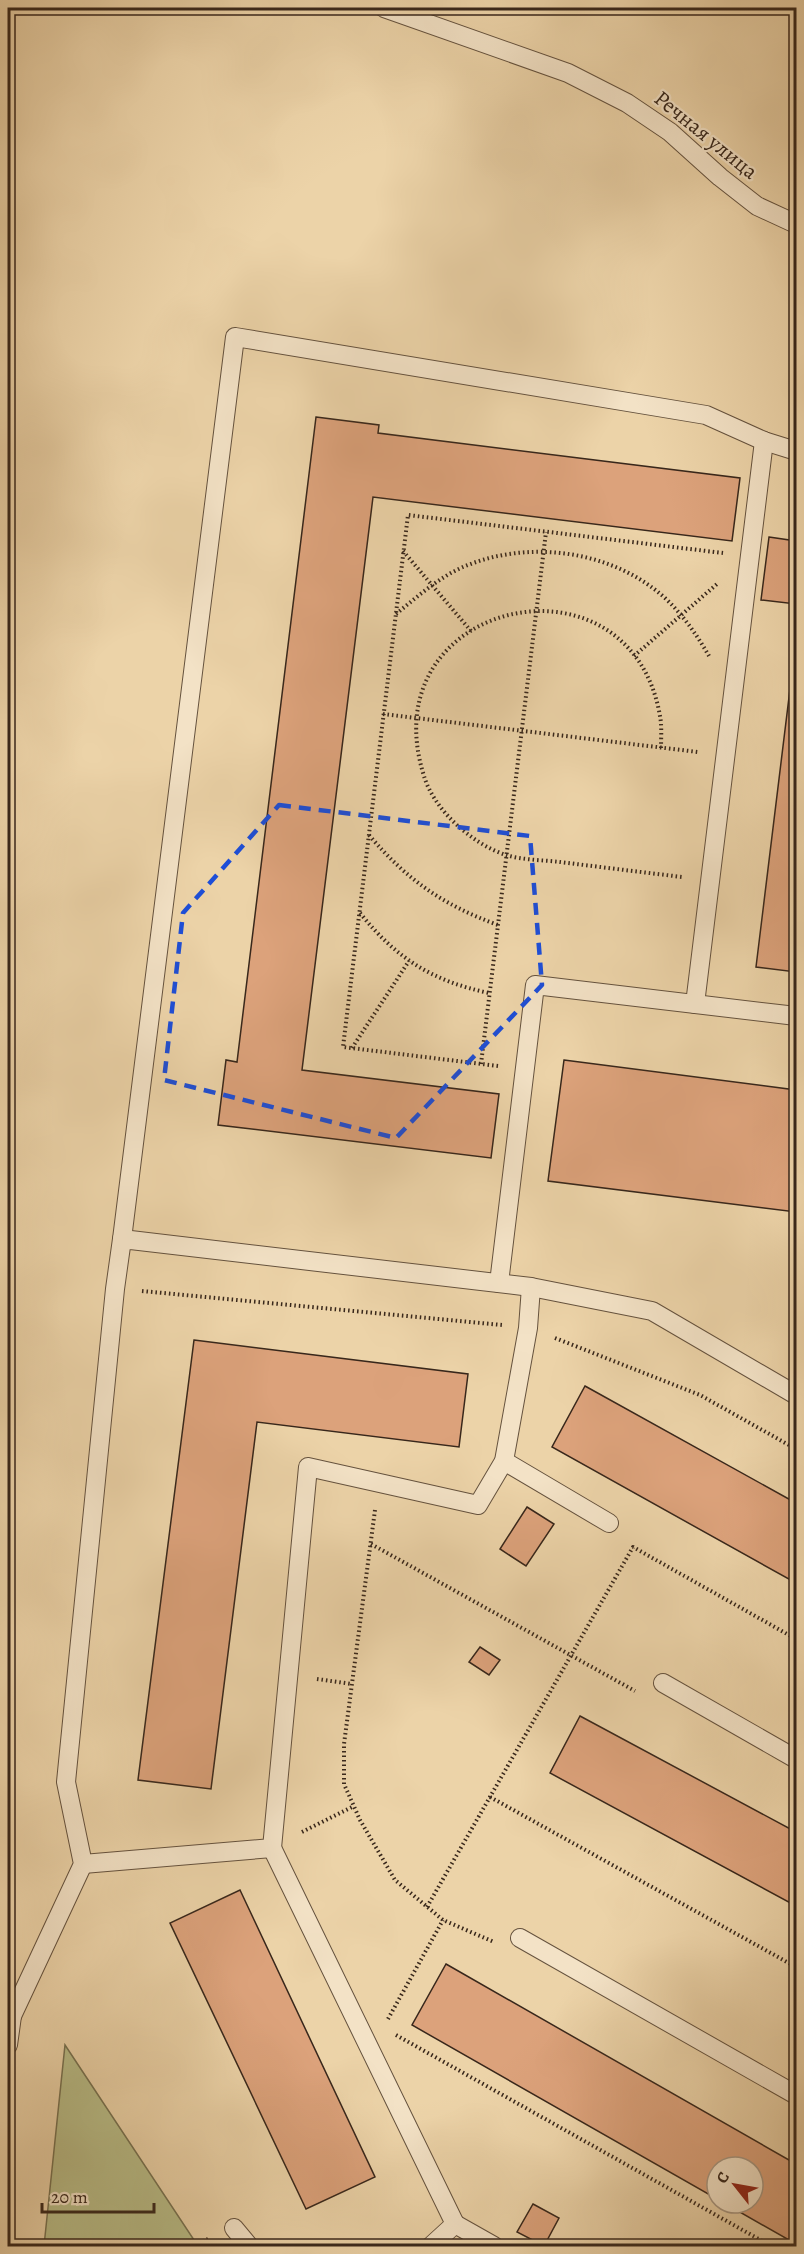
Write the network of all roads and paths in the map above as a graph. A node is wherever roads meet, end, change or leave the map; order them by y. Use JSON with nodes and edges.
{"nodes":[{"id":1,"x":384,"y":8,"type":"edge"},
{"id":2,"x":796,"y":224,"type":"edge"},
{"id":3,"x":764,"y":441,"type":"junction"},
{"id":4,"x":796,"y":451,"type":"edge"},
{"id":5,"x":546,"y":532,"type":"junction"},
{"id":6,"x":404,"y":551,"type":"junction"},
{"id":7,"x":544,"y":551,"type":"junction"},
{"id":8,"x":750,"y":556,"type":"junction"},
{"id":9,"x":432,"y":585,"type":"junction"},
{"id":10,"x":536,"y":610,"type":"junction"},
{"id":11,"x":396,"y":614,"type":"junction"},
{"id":12,"x":681,"y":616,"type":"junction"},
{"id":13,"x":471,"y":631,"type":"junction"},
{"id":14,"x":634,"y":656,"type":"junction"},
{"id":15,"x":710,"y":659,"type":"dead end"},
{"id":16,"x":383,"y":714,"type":"junction"},
{"id":17,"x":415,"y":718,"type":"junction"},
{"id":18,"x":521,"y":731,"type":"junction"},
{"id":19,"x":661,"y":748,"type":"junction"},
{"id":20,"x":726,"y":756,"type":"junction"},
{"id":21,"x":369,"y":835,"type":"junction"},
{"id":22,"x":506,"y":855,"type":"junction"},
{"id":23,"x":710,"y":880,"type":"junction"},
{"id":24,"x":360,"y":912,"type":"junction"},
{"id":25,"x":498,"y":925,"type":"junction"},
{"id":26,"x":409,"y":961,"type":"junction"},
{"id":27,"x":489,"y":993,"type":"junction"},
{"id":28,"x":695,"y":1004,"type":"junction"},
{"id":29,"x":796,"y":1016,"type":"edge"},
{"id":30,"x":352,"y":1048,"type":"junction"},
{"id":31,"x":481,"y":1064,"type":"junction"},
{"id":32,"x":525,"y":1069,"type":"junction"},
{"id":33,"x":122,"y":1239,"type":"junction"},
{"id":34,"x":499,"y":1283,"type":"junction"},
{"id":35,"x":531,"y":1287,"type":"junction"},
{"id":36,"x":115,"y":1289,"type":"junction"},
{"id":37,"x":528,"y":1328,"type":"junction"},
{"id":38,"x":796,"y":1395,"type":"edge"},
{"id":39,"x":796,"y":1449,"type":"edge"},
{"id":40,"x":504,"y":1461,"type":"junction"},
{"id":41,"x":379,"y":1483,"type":"junction"},
{"id":42,"x":609,"y":1523,"type":"dead end"},
{"id":43,"x":371,"y":1544,"type":"junction"},
{"id":44,"x":796,"y":1639,"type":"edge"},
{"id":45,"x":571,"y":1655,"type":"junction"},
{"id":46,"x":289,"y":1674,"type":"junction"},
{"id":47,"x":663,"y":1683,"type":"dead end"},
{"id":48,"x":352,"y":1684,"type":"junction"},
{"id":49,"x":641,"y":1695,"type":"dead end"},
{"id":50,"x":796,"y":1759,"type":"edge"},
{"id":51,"x":490,"y":1797,"type":"junction"},
{"id":52,"x":354,"y":1806,"type":"junction"},
{"id":53,"x":272,"y":1848,"type":"junction"},
{"id":54,"x":83,"y":1864,"type":"junction"},
{"id":55,"x":427,"y":1907,"type":"junction"},
{"id":56,"x":442,"y":1920,"type":"junction"},
{"id":57,"x":520,"y":1938,"type":"joint"},
{"id":58,"x":796,"y":1967,"type":"edge"},
{"id":59,"x":10,"y":2016,"type":"edge"},
{"id":60,"x":383,"y":2028,"type":"junction"},
{"id":61,"x":8,"y":2045,"type":"edge"},
{"id":62,"x":370,"y":2050,"type":"junction"},
{"id":63,"x":796,"y":2095,"type":"edge"},
{"id":64,"x":455,"y":2224,"type":"junction"},
{"id":65,"x":234,"y":2228,"type":"dead end"},
{"id":66,"x":249,"y":2247,"type":"edge"},
{"id":67,"x":431,"y":2247,"type":"edge"},
{"id":68,"x":494,"y":2247,"type":"edge"},
{"id":69,"x":771,"y":2247,"type":"edge"}],
"edges":[{"from":1,"to":2,"type":"lane","name":"Речная улица"},
{"from":3,"to":4,"type":"lane"},
{"from":3,"to":8,"type":"lane"},
{"from":3,"to":33,"type":"lane"},
{"from":5,"to":6,"type":"path"},
{"from":5,"to":7,"type":"path"},
{"from":5,"to":8,"type":"path"},
{"from":6,"to":9,"type":"path"},
{"from":6,"to":11,"type":"path"},
{"from":7,"to":9,"type":"path"},
{"from":7,"to":10,"type":"path"},
{"from":7,"to":12,"type":"path"},
{"from":8,"to":12,"type":"path"},
{"from":8,"to":20,"type":"lane"},
{"from":9,"to":11,"type":"path"},
{"from":9,"to":13,"type":"path"},
{"from":10,"to":13,"type":"path"},
{"from":10,"to":14,"type":"path"},
{"from":10,"to":18,"type":"path"},
{"from":11,"to":16,"type":"path"},
{"from":12,"to":14,"type":"path"},
{"from":12,"to":15,"type":"path"},
{"from":13,"to":17,"type":"path"},
{"from":14,"to":19,"type":"path"},
{"from":16,"to":17,"type":"path"},
{"from":16,"to":21,"type":"path"},
{"from":17,"to":18,"type":"path"},
{"from":17,"to":22,"type":"path"},
{"from":18,"to":19,"type":"path"},
{"from":18,"to":22,"type":"path"},
{"from":19,"to":20,"type":"path"},
{"from":20,"to":23,"type":"lane"},
{"from":21,"to":24,"type":"path"},
{"from":21,"to":25,"type":"path"},
{"from":22,"to":23,"type":"path"},
{"from":22,"to":25,"type":"path"},
{"from":23,"to":28,"type":"lane"},
{"from":24,"to":26,"type":"path"},
{"from":24,"to":30,"type":"path"},
{"from":25,"to":27,"type":"path"},
{"from":26,"to":27,"type":"path"},
{"from":26,"to":30,"type":"path"},
{"from":27,"to":31,"type":"path"},
{"from":28,"to":29,"type":"lane"},
{"from":28,"to":32,"type":"lane"},
{"from":30,"to":31,"type":"path"},
{"from":31,"to":32,"type":"path"},
{"from":32,"to":34,"type":"lane"},
{"from":33,"to":34,"type":"lane"},
{"from":33,"to":36,"type":"lane"},
{"from":34,"to":35,"type":"lane"},
{"from":35,"to":37,"type":"lane"},
{"from":35,"to":38,"type":"lane"},
{"from":36,"to":37,"type":"path"},
{"from":36,"to":54,"type":"lane"},
{"from":37,"to":39,"type":"path"},
{"from":37,"to":40,"type":"lane"},
{"from":40,"to":41,"type":"lane"},
{"from":40,"to":42,"type":"lane"},
{"from":41,"to":43,"type":"path"},
{"from":41,"to":46,"type":"lane"},
{"from":43,"to":45,"type":"path"},
{"from":43,"to":48,"type":"path"},
{"from":44,"to":45,"type":"path"},
{"from":45,"to":49,"type":"path"},
{"from":45,"to":51,"type":"path"},
{"from":46,"to":48,"type":"path"},
{"from":46,"to":53,"type":"lane"},
{"from":47,"to":50,"type":"lane"},
{"from":48,"to":52,"type":"path"},
{"from":51,"to":55,"type":"path"},
{"from":51,"to":58,"type":"path"},
{"from":52,"to":53,"type":"path"},
{"from":52,"to":55,"type":"path"},
{"from":53,"to":54,"type":"lane"},
{"from":53,"to":62,"type":"lane"},
{"from":54,"to":59,"type":"lane"},
{"from":55,"to":56,"type":"path"},
{"from":56,"to":57,"type":"path"},
{"from":56,"to":60,"type":"path"},
{"from":57,"to":63,"type":"lane"},
{"from":59,"to":61,"type":"lane"},
{"from":60,"to":62,"type":"path"},
{"from":60,"to":69,"type":"path"},
{"from":62,"to":64,"type":"lane"},
{"from":64,"to":67,"type":"lane"},
{"from":64,"to":68,"type":"lane"},
{"from":65,"to":66,"type":"lane"}]}
